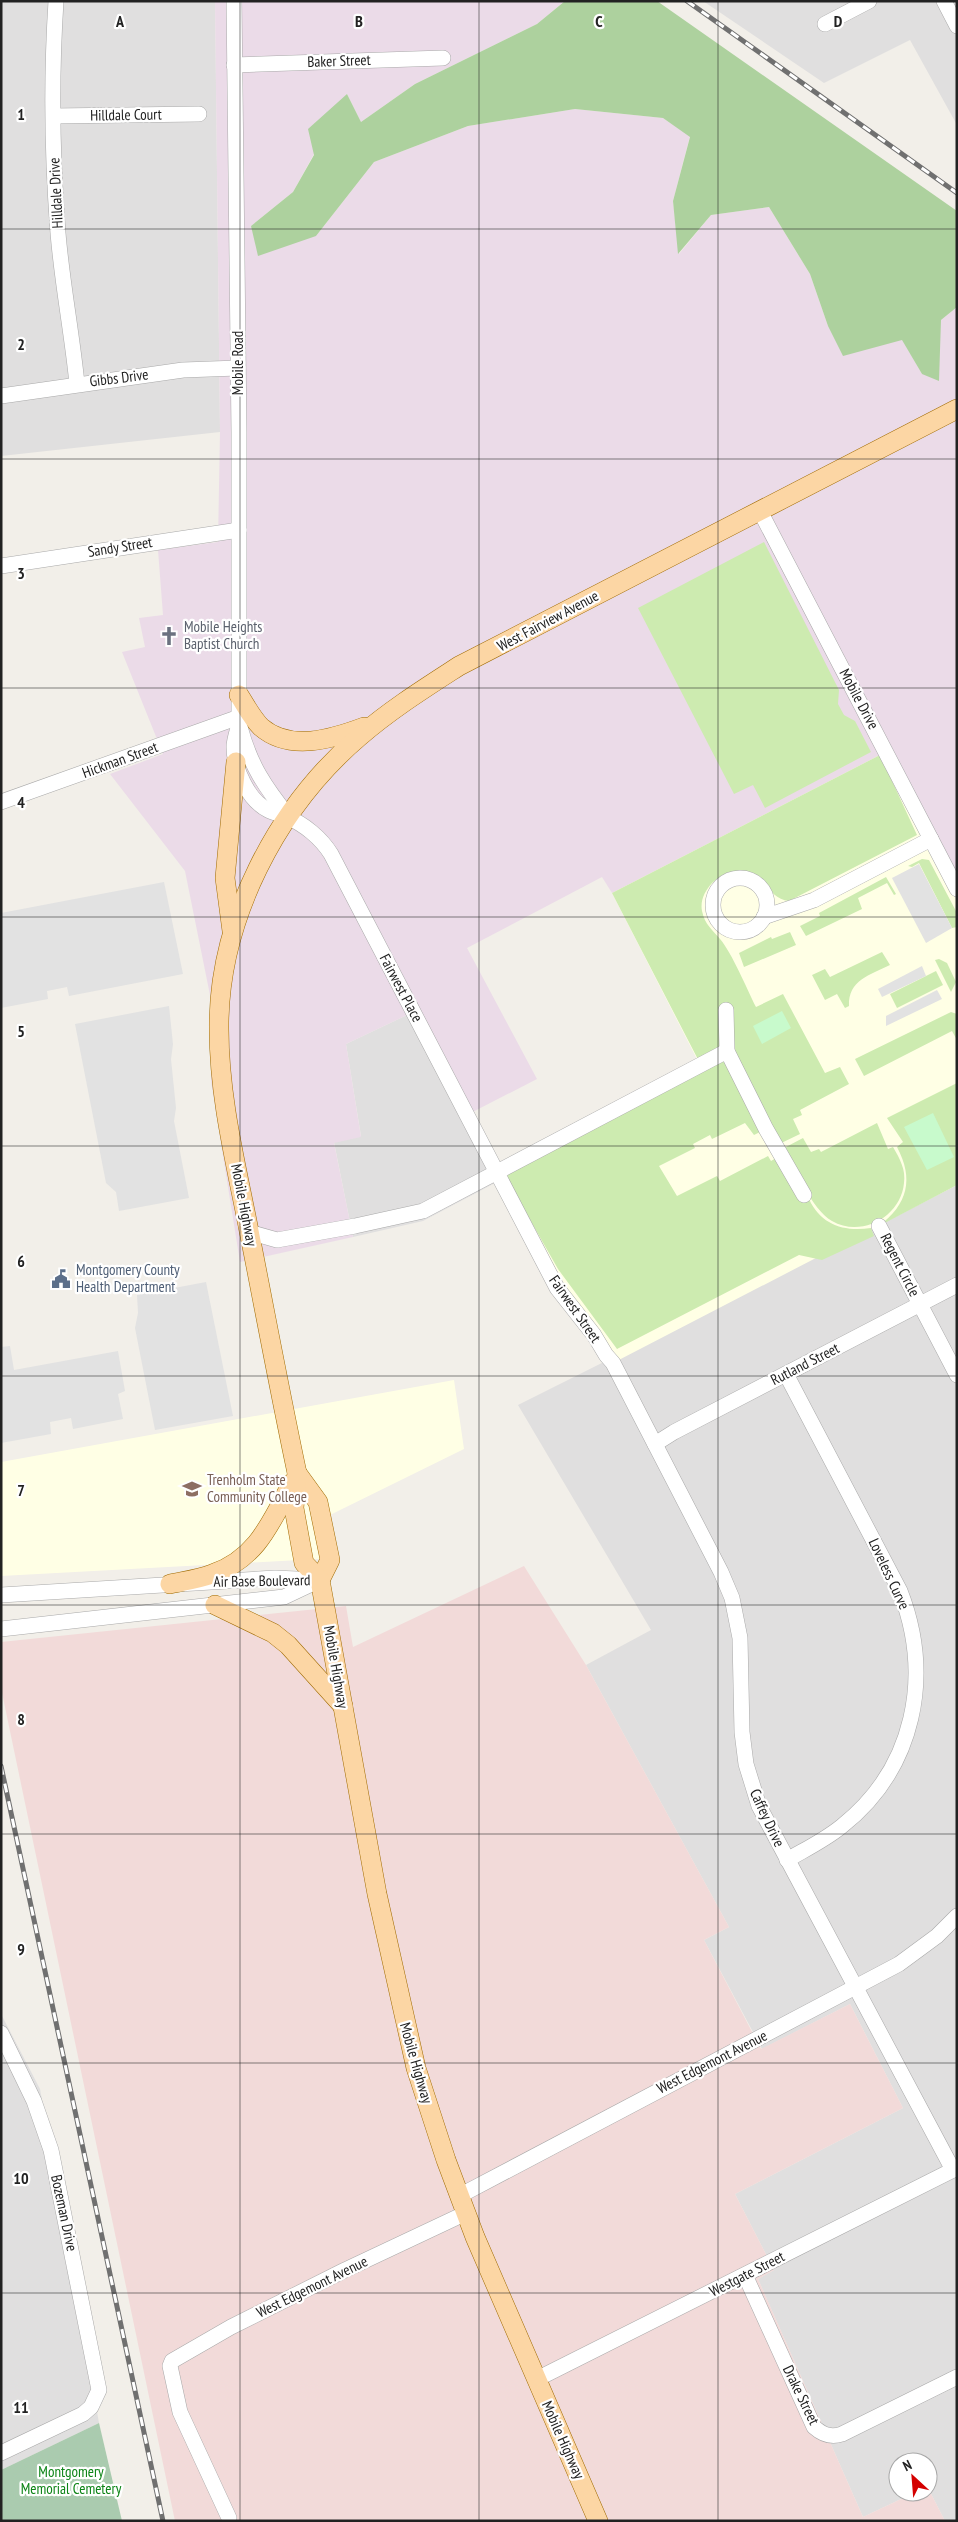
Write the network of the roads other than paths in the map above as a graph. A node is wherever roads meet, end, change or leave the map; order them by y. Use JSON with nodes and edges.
{"nodes":[{"id":1,"x":56,"y":1,"type":"edge"},
{"id":2,"x":234,"y":1,"type":"edge"},
{"id":3,"x":869,"y":1,"type":"edge"},
{"id":4,"x":944,"y":1,"type":"edge"},
{"id":5,"x":825,"y":24,"type":"dead end"},
{"id":6,"x":957,"y":26,"type":"edge"},
{"id":7,"x":443,"y":58,"type":"dead end"},
{"id":8,"x":234,"y":65,"type":"junction"},
{"id":9,"x":199,"y":114,"type":"dead end"},
{"id":10,"x":54,"y":116,"type":"junction"},
{"id":11,"x":238,"y":368,"type":"junction"},
{"id":12,"x":77,"y":384,"type":"junction"},
{"id":13,"x":1,"y":396,"type":"edge"},
{"id":14,"x":957,"y":409,"type":"edge"},
{"id":15,"x":760,"y":511,"type":"junction"},
{"id":16,"x":239,"y":530,"type":"junction"},
{"id":17,"x":1,"y":566,"type":"edge"},
{"id":18,"x":239,"y":695,"type":"junction"},
{"id":19,"x":239,"y":721,"type":"junction"},
{"id":20,"x":376,"y":723,"type":"junction"},
{"id":21,"x":236,"y":762,"type":"junction"},
{"id":22,"x":1,"y":802,"type":"edge"},
{"id":23,"x":289,"y":817,"type":"junction"},
{"id":24,"x":931,"y":839,"type":"junction"},
{"id":25,"x":957,"y":889,"type":"edge"},
{"id":26,"x":764,"y":917,"type":"dead end"},
{"id":27,"x":232,"y":935,"type":"junction"},
{"id":28,"x":726,"y":1010,"type":"dead end"},
{"id":29,"x":727,"y":1051,"type":"junction"},
{"id":30,"x":497,"y":1173,"type":"junction"},
{"id":31,"x":804,"y":1195,"type":"dead end"},
{"id":32,"x":879,"y":1226,"type":"dead end"},
{"id":33,"x":249,"y":1232,"type":"junction"},
{"id":34,"x":957,"y":1285,"type":"edge"},
{"id":35,"x":920,"y":1304,"type":"junction"},
{"id":36,"x":786,"y":1374,"type":"junction"},
{"id":37,"x":957,"y":1375,"type":"edge"},
{"id":38,"x":655,"y":1444,"type":"junction"},
{"id":39,"x":297,"y":1473,"type":"junction"},
{"id":40,"x":320,"y":1580,"type":"junction"},
{"id":41,"x":170,"y":1584,"type":"junction"},
{"id":42,"x":1,"y":1595,"type":"edge"},
{"id":43,"x":215,"y":1605,"type":"junction"},
{"id":44,"x":1,"y":1629,"type":"edge"},
{"id":45,"x":343,"y":1706,"type":"junction"},
{"id":46,"x":787,"y":1860,"type":"junction"},
{"id":47,"x":957,"y":1916,"type":"edge"},
{"id":48,"x":856,"y":1988,"type":"junction"},
{"id":49,"x":1,"y":2033,"type":"edge"},
{"id":50,"x":955,"y":2169,"type":"edge"},
{"id":51,"x":462,"y":2204,"type":"junction"},
{"id":52,"x":745,"y":2275,"type":"junction"},
{"id":53,"x":957,"y":2377,"type":"edge"},
{"id":54,"x":536,"y":2379,"type":"junction"},
{"id":55,"x":1,"y":2453,"type":"edge"},
{"id":56,"x":229,"y":2518,"type":"dead end"},
{"id":57,"x":598,"y":2521,"type":"edge"}],
"edges":[{"from":1,"to":10,"type":"street","name":"Hilldale Drive"},
{"from":2,"to":8,"type":"street","name":"Mobile Road"},
{"from":3,"to":5,"type":"street"},
{"from":4,"to":6,"type":"street"},
{"from":7,"to":8,"type":"street","name":"Baker Street"},
{"from":8,"to":11,"type":"street","name":"Mobile Road"},
{"from":9,"to":10,"type":"street","name":"Hilldale Court"},
{"from":10,"to":12,"type":"street","name":"Hilldale Drive"},
{"from":11,"to":12,"type":"street","name":"Gibbs Drive"},
{"from":11,"to":16,"type":"street","name":"Mobile Road"},
{"from":12,"to":13,"type":"street","name":"Gibbs Drive"},
{"from":14,"to":15,"type":"main road","name":"West Fairview Avenue"},
{"from":15,"to":20,"type":"main road","name":"West Fairview Avenue"},
{"from":15,"to":24,"type":"street","name":"Mobile Drive"},
{"from":16,"to":17,"type":"street","name":"Sandy Street"},
{"from":16,"to":18,"type":"street","name":"Mobile Road"},
{"from":18,"to":19,"type":"street","name":"Mobile Road"},
{"from":18,"to":20,"type":"main road"},
{"from":19,"to":21,"type":"street","name":"Mobile Road"},
{"from":19,"to":22,"type":"street","name":"Hickman Street"},
{"from":19,"to":23,"type":"street","name":"Mobile Road"},
{"from":20,"to":23,"type":"main road","name":"West Fairview Avenue"},
{"from":21,"to":23,"type":"street","name":"Mobile Road"},
{"from":21,"to":27,"type":"main road"},
{"from":23,"to":27,"type":"main road","name":"West Fairview Avenue"},
{"from":23,"to":30,"type":"street","name":"Fairwest Place"},
{"from":24,"to":25,"type":"street","name":"Mobile Drive"},
{"from":24,"to":26,"type":"street"},
{"from":27,"to":33,"type":"main road","name":"Mobile Highway"},
{"from":28,"to":29,"type":"street"},
{"from":29,"to":30,"type":"street"},
{"from":29,"to":31,"type":"street"},
{"from":30,"to":33,"type":"street"},
{"from":30,"to":38,"type":"street","name":"Fairwest Street"},
{"from":32,"to":35,"type":"street","name":"Regent Circle"},
{"from":33,"to":39,"type":"main road","name":"Mobile Highway"},
{"from":34,"to":35,"type":"street","name":"Rutland Street"},
{"from":35,"to":36,"type":"street","name":"Rutland Street"},
{"from":35,"to":37,"type":"street","name":"Regent Circle"},
{"from":36,"to":38,"type":"street","name":"Rutland Street"},
{"from":36,"to":46,"type":"street","name":"Loveless Curve"},
{"from":38,"to":46,"type":"street","name":"Caffey Drive"},
{"from":39,"to":40,"type":"main road","name":"Mobile Highway"},
{"from":39,"to":40,"type":"main road","name":"Mobile Highway"},
{"from":39,"to":41,"type":"main road"},
{"from":40,"to":41,"type":"street","name":"Air Base Boulevard"},
{"from":40,"to":43,"type":"street","name":"Air Base Boulevard"},
{"from":40,"to":45,"type":"main road","name":"Mobile Highway"},
{"from":41,"to":42,"type":"street","name":"Air Base Boulevard"},
{"from":43,"to":44,"type":"street","name":"Air Base Boulevard"},
{"from":43,"to":45,"type":"main road"},
{"from":45,"to":51,"type":"main road","name":"Mobile Highway"},
{"from":46,"to":48,"type":"street","name":"Caffey Drive"},
{"from":47,"to":48,"type":"street","name":"West Edgemont Avenue"},
{"from":48,"to":50,"type":"street","name":"Caffey Drive"},
{"from":48,"to":51,"type":"street","name":"West Edgemont Avenue"},
{"from":49,"to":55,"type":"street","name":"Bozeman Drive"},
{"from":50,"to":52,"type":"street","name":"Westgate Street"},
{"from":51,"to":54,"type":"main road","name":"Mobile Highway"},
{"from":51,"to":56,"type":"street","name":"West Edgemont Avenue"},
{"from":52,"to":53,"type":"street","name":"Drake Street"},
{"from":52,"to":54,"type":"street","name":"Westgate Street"},
{"from":54,"to":57,"type":"main road","name":"Mobile Highway"}]}
